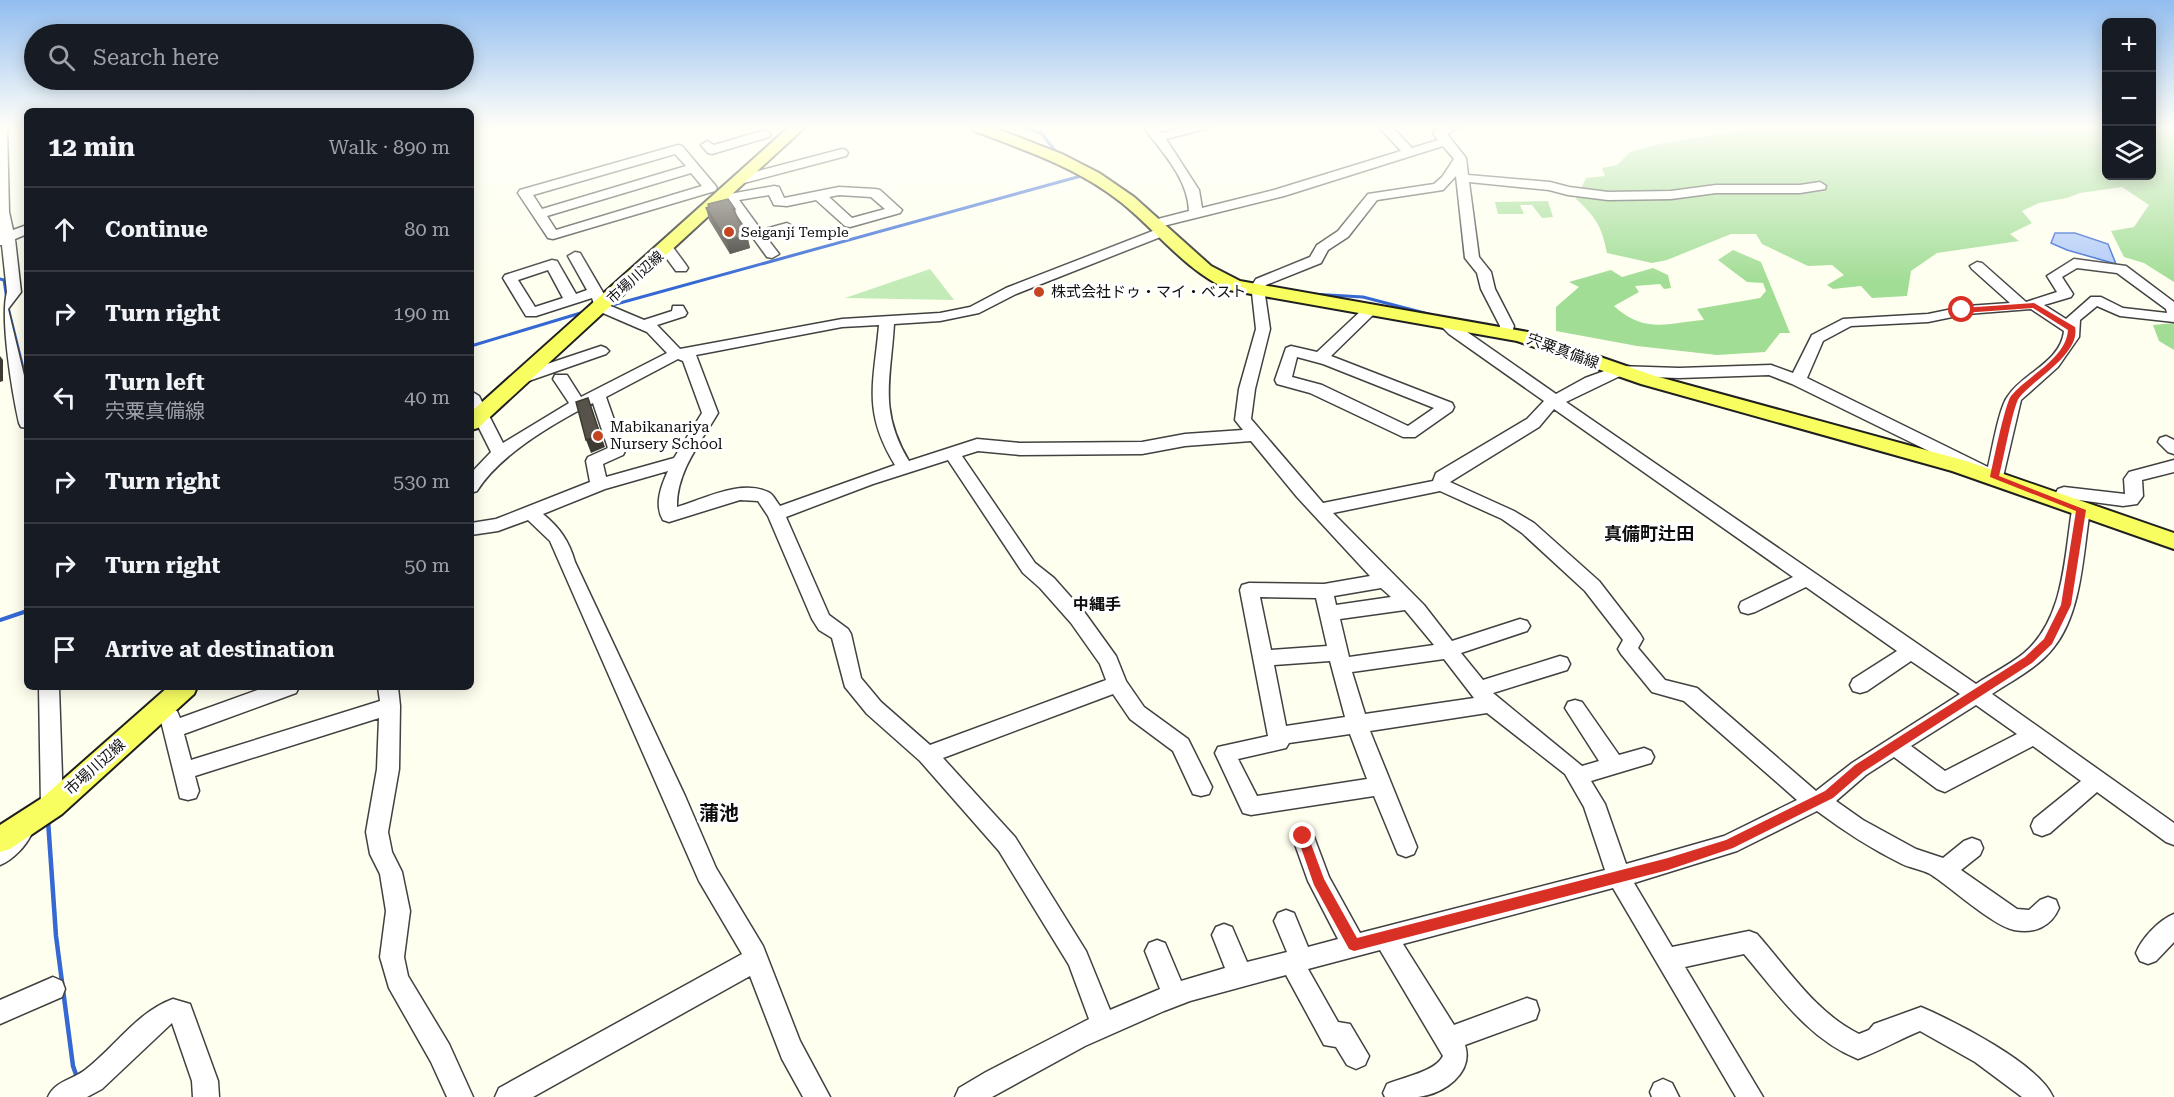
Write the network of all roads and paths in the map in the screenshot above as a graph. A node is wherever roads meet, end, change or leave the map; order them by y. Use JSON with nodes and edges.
{"nodes":[{"id":1,"x":2,"y":179,"type":"edge"},
{"id":2,"x":573,"y":179,"type":"edge"},
{"id":3,"x":656,"y":179,"type":"edge"},
{"id":4,"x":703,"y":179,"type":"edge"},
{"id":5,"x":743,"y":179,"type":"edge"},
{"id":6,"x":838,"y":179,"type":"edge"},
{"id":7,"x":843,"y":179,"type":"edge"},
{"id":8,"x":1097,"y":179,"type":"edge"},
{"id":9,"x":1187,"y":179,"type":"edge"},
{"id":10,"x":1323,"y":179,"type":"edge"},
{"id":11,"x":1448,"y":179,"type":"edge"},
{"id":12,"x":1463,"y":179,"type":"edge"},
{"id":13,"x":1476,"y":179,"type":"edge"},
{"id":14,"x":740,"y":180,"type":"joint"},
{"id":15,"x":883,"y":181,"type":"dead end"},
{"id":16,"x":1820,"y":186,"type":"dead end"},
{"id":17,"x":774,"y":190,"type":"junction"},
{"id":18,"x":819,"y":195,"type":"junction"},
{"id":19,"x":717,"y":197,"type":"junction"},
{"id":20,"x":539,"y":214,"type":"junction"},
{"id":21,"x":1196,"y":214,"type":"junction"},
{"id":22,"x":1160,"y":225,"type":"junction"},
{"id":23,"x":787,"y":227,"type":"dead end"},
{"id":24,"x":24,"y":231,"type":"edge"},
{"id":25,"x":758,"y":235,"type":"junction"},
{"id":26,"x":4,"y":239,"type":"edge"},
{"id":27,"x":667,"y":249,"type":"junction"},
{"id":28,"x":772,"y":254,"type":"dead end"},
{"id":29,"x":575,"y":256,"type":"dead end"},
{"id":30,"x":1977,"y":266,"type":"dead end"},
{"id":31,"x":681,"y":268,"type":"dead end"},
{"id":32,"x":1257,"y":289,"type":"junction"},
{"id":33,"x":572,"y":300,"type":"dead end"},
{"id":34,"x":600,"y":302,"type":"junction"},
{"id":35,"x":2029,"y":306,"type":"junction"},
{"id":36,"x":678,"y":309,"type":"dead end"},
{"id":37,"x":1369,"y":311,"type":"junction"},
{"id":38,"x":2174,"y":312,"type":"edge"},
{"id":39,"x":2174,"y":318,"type":"edge"},
{"id":40,"x":887,"y":320,"type":"junction"},
{"id":41,"x":1445,"y":323,"type":"junction"},
{"id":42,"x":643,"y":325,"type":"junction"},
{"id":43,"x":1507,"y":329,"type":"junction"},
{"id":44,"x":2072,"y":329,"type":"junction"},
{"id":45,"x":601,"y":351,"type":"dead end"},
{"id":46,"x":677,"y":354,"type":"junction"},
{"id":47,"x":1320,"y":358,"type":"junction"},
{"id":48,"x":1618,"y":371,"type":"junction"},
{"id":49,"x":523,"y":378,"type":"junction"},
{"id":50,"x":1799,"y":378,"type":"junction"},
{"id":51,"x":561,"y":380,"type":"dead end"},
{"id":52,"x":16,"y":381,"type":"junction"},
{"id":53,"x":0,"y":385,"type":"edge"},
{"id":54,"x":596,"y":395,"type":"junction"},
{"id":55,"x":1554,"y":402,"type":"junction"},
{"id":56,"x":578,"y":405,"type":"junction"},
{"id":57,"x":24,"y":411,"type":"edge"},
{"id":58,"x":476,"y":419,"type":"edge"},
{"id":59,"x":1255,"y":435,"type":"junction"},
{"id":60,"x":500,"y":453,"type":"junction"},
{"id":61,"x":952,"y":453,"type":"junction"},
{"id":62,"x":680,"y":462,"type":"junction"},
{"id":63,"x":2174,"y":466,"type":"edge"},
{"id":64,"x":904,"y":467,"type":"junction"},
{"id":65,"x":1995,"y":474,"type":"junction"},
{"id":66,"x":474,"y":482,"type":"edge"},
{"id":67,"x":599,"y":485,"type":"junction"},
{"id":68,"x":1441,"y":485,"type":"junction"},
{"id":69,"x":2061,"y":500,"type":"junction"},
{"id":70,"x":1318,"y":510,"type":"junction"},
{"id":71,"x":2081,"y":510,"type":"junction"},
{"id":72,"x":531,"y":513,"type":"junction"},
{"id":73,"x":776,"y":514,"type":"junction"},
{"id":74,"x":474,"y":529,"type":"edge"},
{"id":75,"x":2174,"y":541,"type":"edge"},
{"id":76,"x":1808,"y":578,"type":"junction"},
{"id":77,"x":1384,"y":580,"type":"junction"},
{"id":78,"x":1324,"y":591,"type":"junction"},
{"id":79,"x":1408,"y":602,"type":"junction"},
{"id":80,"x":1748,"y":607,"type":"dead end"},
{"id":81,"x":1329,"y":613,"type":"junction"},
{"id":82,"x":1520,"y":626,"type":"dead end"},
{"id":83,"x":1448,"y":649,"type":"junction"},
{"id":84,"x":1912,"y":651,"type":"junction"},
{"id":85,"x":1262,"y":658,"type":"junction"},
{"id":86,"x":1340,"y":659,"type":"junction"},
{"id":87,"x":1560,"y":664,"type":"dead end"},
{"id":88,"x":1117,"y":684,"type":"junction"},
{"id":89,"x":1860,"y":685,"type":"dead end"},
{"id":90,"x":50,"y":690,"type":"edge"},
{"id":91,"x":281,"y":690,"type":"edge"},
{"id":92,"x":1977,"y":694,"type":"junction"},
{"id":93,"x":176,"y":695,"type":"edge"},
{"id":94,"x":389,"y":696,"type":"edge"},
{"id":95,"x":1485,"y":697,"type":"junction"},
{"id":96,"x":1575,"y":708,"type":"dead end"},
{"id":97,"x":1358,"y":724,"type":"junction"},
{"id":98,"x":173,"y":729,"type":"junction"},
{"id":99,"x":2035,"y":735,"type":"junction"},
{"id":100,"x":1278,"y":736,"type":"junction"},
{"id":101,"x":1895,"y":746,"type":"junction"},
{"id":102,"x":927,"y":755,"type":"junction"},
{"id":103,"x":1644,"y":757,"type":"dead end"},
{"id":104,"x":1614,"y":765,"type":"junction"},
{"id":105,"x":183,"y":771,"type":"junction"},
{"id":106,"x":1577,"y":776,"type":"junction"},
{"id":107,"x":2097,"y":780,"type":"junction"},
{"id":108,"x":1379,"y":786,"type":"junction"},
{"id":109,"x":1201,"y":787,"type":"dead end"},
{"id":110,"x":188,"y":791,"type":"dead end"},
{"id":111,"x":1816,"y":801,"type":"junction"},
{"id":112,"x":42,"y":813,"type":"junction"},
{"id":113,"x":2042,"y":826,"type":"dead end"},
{"id":114,"x":2174,"y":835,"type":"edge"},
{"id":115,"x":1303,"y":836,"type":"dead end"},
{"id":116,"x":0,"y":840,"type":"edge"},
{"id":117,"x":1406,"y":847,"type":"dead end"},
{"id":118,"x":1972,"y":848,"type":"dead end"},
{"id":119,"x":0,"y":855,"type":"edge"},
{"id":120,"x":1944,"y":871,"type":"junction"},
{"id":121,"x":1619,"y":877,"type":"junction"},
{"id":122,"x":2048,"y":908,"type":"dead end"},
{"id":123,"x":1286,"y":921,"type":"dead end"},
{"id":124,"x":2174,"y":925,"type":"edge"},
{"id":125,"x":1224,"y":935,"type":"dead end"},
{"id":126,"x":1384,"y":937,"type":"junction"},
{"id":127,"x":1354,"y":945,"type":"junction"},
{"id":128,"x":1157,"y":951,"type":"dead end"},
{"id":129,"x":2148,"y":952,"type":"dead end"},
{"id":130,"x":757,"y":959,"type":"junction"},
{"id":131,"x":1668,"y":959,"type":"junction"},
{"id":132,"x":1296,"y":960,"type":"junction"},
{"id":133,"x":1240,"y":975,"type":"junction"},
{"id":134,"x":53,"y":989,"type":"dead end"},
{"id":135,"x":1175,"y":994,"type":"junction"},
{"id":136,"x":1527,"y":1010,"type":"dead end"},
{"id":137,"x":0,"y":1012,"type":"edge"},
{"id":138,"x":1103,"y":1024,"type":"junction"},
{"id":139,"x":1448,"y":1039,"type":"junction"},
{"id":140,"x":1356,"y":1056,"type":"dead end"},
{"id":141,"x":75,"y":1090,"type":"edge"},
{"id":142,"x":1396,"y":1093,"type":"dead end"},
{"id":143,"x":206,"y":1097,"type":"edge"},
{"id":144,"x":460,"y":1097,"type":"edge"},
{"id":145,"x":508,"y":1097,"type":"edge"},
{"id":146,"x":818,"y":1097,"type":"edge"},
{"id":147,"x":968,"y":1097,"type":"edge"},
{"id":148,"x":1750,"y":1097,"type":"edge"},
{"id":149,"x":2040,"y":1097,"type":"edge"}],
"edges":[{"from":1,"to":26,"type":"street"},
{"from":2,"to":20,"type":"street"},
{"from":3,"to":20,"type":"street"},
{"from":4,"to":19,"type":"street"},
{"from":5,"to":14,"type":"street"},
{"from":6,"to":17,"type":"street"},
{"from":7,"to":15,"type":"street"},
{"from":8,"to":22,"type":"main road","name":"宍粟真備線"},
{"from":9,"to":21,"type":"street"},
{"from":10,"to":21,"type":"street"},
{"from":11,"to":32,"type":"street"},
{"from":12,"to":43,"type":"street"},
{"from":13,"to":16,"type":"street"},
{"from":14,"to":19,"type":"main road","name":"市場川辺線"},
{"from":17,"to":18,"type":"street"},
{"from":17,"to":19,"type":"street"},
{"from":18,"to":18,"type":"street"},
{"from":19,"to":20,"type":"street"},
{"from":19,"to":25,"type":"street"},
{"from":19,"to":27,"type":"main road","name":"市場川辺線"},
{"from":21,"to":22,"type":"street"},
{"from":22,"to":32,"type":"main road","name":"宍粟真備線"},
{"from":22,"to":40,"type":"street"},
{"from":23,"to":25,"type":"street"},
{"from":24,"to":26,"type":"street"},
{"from":25,"to":28,"type":"street"},
{"from":26,"to":52,"type":"street"},
{"from":27,"to":31,"type":"street"},
{"from":27,"to":34,"type":"main road","name":"市場川辺線"},
{"from":29,"to":34,"type":"street"},
{"from":30,"to":35,"type":"street"},
{"from":32,"to":37,"type":"main road","name":"宍粟真備線"},
{"from":32,"to":59,"type":"street"},
{"from":33,"to":34,"type":"street"},
{"from":34,"to":42,"type":"street"},
{"from":34,"to":49,"type":"main road","name":"市場川辺線"},
{"from":35,"to":38,"type":"street"},
{"from":35,"to":44,"type":"street"},
{"from":35,"to":50,"type":"street"},
{"from":36,"to":42,"type":"street"},
{"from":37,"to":41,"type":"main road","name":"宍粟真備線"},
{"from":37,"to":47,"type":"street"},
{"from":39,"to":44,"type":"street"},
{"from":40,"to":46,"type":"street"},
{"from":40,"to":64,"type":"street"},
{"from":41,"to":43,"type":"main road","name":"宍粟真備線"},
{"from":41,"to":55,"type":"street"},
{"from":42,"to":46,"type":"street"},
{"from":43,"to":48,"type":"main road","name":"宍粟真備線"},
{"from":44,"to":65,"type":"street"},
{"from":45,"to":49,"type":"street"},
{"from":46,"to":54,"type":"street"},
{"from":46,"to":62,"type":"street"},
{"from":47,"to":47,"type":"street"},
{"from":48,"to":50,"type":"street"},
{"from":48,"to":55,"type":"street"},
{"from":48,"to":65,"type":"main road","name":"宍粟真備線"},
{"from":49,"to":58,"type":"main road","name":"市場川辺線"},
{"from":50,"to":65,"type":"street"},
{"from":51,"to":56,"type":"street"},
{"from":52,"to":53,"type":"street"},
{"from":52,"to":57,"type":"street"},
{"from":54,"to":56,"type":"street"},
{"from":54,"to":67,"type":"street"},
{"from":55,"to":68,"type":"street"},
{"from":55,"to":76,"type":"street"},
{"from":56,"to":60,"type":"street"},
{"from":58,"to":60,"type":"street"},
{"from":59,"to":61,"type":"street"},
{"from":59,"to":70,"type":"street"},
{"from":60,"to":66,"type":"street"},
{"from":61,"to":64,"type":"street"},
{"from":61,"to":88,"type":"street"},
{"from":62,"to":67,"type":"street"},
{"from":62,"to":73,"type":"street"},
{"from":63,"to":69,"type":"street"},
{"from":64,"to":73,"type":"street"},
{"from":65,"to":69,"type":"main road","name":"宍粟真備線"},
{"from":67,"to":72,"type":"street"},
{"from":68,"to":70,"type":"street"},
{"from":68,"to":111,"type":"street"},
{"from":69,"to":71,"type":"main road","name":"宍粟真備線"},
{"from":70,"to":77,"type":"street"},
{"from":71,"to":75,"type":"main road","name":"宍粟真備線"},
{"from":71,"to":92,"type":"street"},
{"from":72,"to":74,"type":"street"},
{"from":72,"to":130,"type":"street"},
{"from":73,"to":102,"type":"street"},
{"from":76,"to":80,"type":"street"},
{"from":76,"to":84,"type":"street"},
{"from":77,"to":78,"type":"street"},
{"from":77,"to":79,"type":"street"},
{"from":78,"to":81,"type":"street"},
{"from":78,"to":85,"type":"street"},
{"from":79,"to":81,"type":"street"},
{"from":79,"to":83,"type":"street"},
{"from":81,"to":86,"type":"street"},
{"from":82,"to":83,"type":"street"},
{"from":83,"to":86,"type":"street"},
{"from":83,"to":95,"type":"street"},
{"from":84,"to":89,"type":"street"},
{"from":84,"to":92,"type":"street"},
{"from":85,"to":86,"type":"street"},
{"from":85,"to":100,"type":"street"},
{"from":86,"to":97,"type":"street"},
{"from":87,"to":95,"type":"street"},
{"from":88,"to":102,"type":"street"},
{"from":88,"to":109,"type":"street"},
{"from":90,"to":112,"type":"street"},
{"from":91,"to":98,"type":"street"},
{"from":92,"to":99,"type":"street"},
{"from":92,"to":101,"type":"street"},
{"from":93,"to":98,"type":"street"},
{"from":93,"to":112,"type":"main road","name":"市場川辺線"},
{"from":94,"to":105,"type":"street"},
{"from":94,"to":144,"type":"street"},
{"from":95,"to":97,"type":"street"},
{"from":95,"to":106,"type":"street"},
{"from":96,"to":104,"type":"street"},
{"from":97,"to":100,"type":"street"},
{"from":97,"to":108,"type":"street"},
{"from":98,"to":105,"type":"street"},
{"from":99,"to":101,"type":"street"},
{"from":99,"to":107,"type":"street"},
{"from":100,"to":108,"type":"street"},
{"from":101,"to":111,"type":"street"},
{"from":102,"to":138,"type":"street"},
{"from":103,"to":104,"type":"street"},
{"from":104,"to":106,"type":"street"},
{"from":105,"to":110,"type":"street"},
{"from":106,"to":121,"type":"street"},
{"from":107,"to":113,"type":"street"},
{"from":107,"to":114,"type":"street"},
{"from":108,"to":117,"type":"street"},
{"from":111,"to":120,"type":"street"},
{"from":111,"to":121,"type":"street"},
{"from":112,"to":116,"type":"main road","name":"市場川辺線"},
{"from":112,"to":119,"type":"street"},
{"from":115,"to":127,"type":"street"},
{"from":118,"to":120,"type":"street"},
{"from":120,"to":122,"type":"street"},
{"from":121,"to":126,"type":"street"},
{"from":121,"to":131,"type":"street"},
{"from":123,"to":132,"type":"street"},
{"from":124,"to":129,"type":"street"},
{"from":125,"to":133,"type":"street"},
{"from":126,"to":127,"type":"street"},
{"from":126,"to":139,"type":"street"},
{"from":127,"to":132,"type":"street"},
{"from":128,"to":135,"type":"street"},
{"from":130,"to":145,"type":"street"},
{"from":130,"to":146,"type":"street"},
{"from":131,"to":148,"type":"street"},
{"from":131,"to":149,"type":"street"},
{"from":132,"to":133,"type":"street"},
{"from":132,"to":140,"type":"street"},
{"from":133,"to":135,"type":"street"},
{"from":134,"to":137,"type":"street"},
{"from":135,"to":138,"type":"street"},
{"from":136,"to":139,"type":"street"},
{"from":138,"to":147,"type":"street"},
{"from":139,"to":142,"type":"street"},
{"from":141,"to":143,"type":"street"}]}
